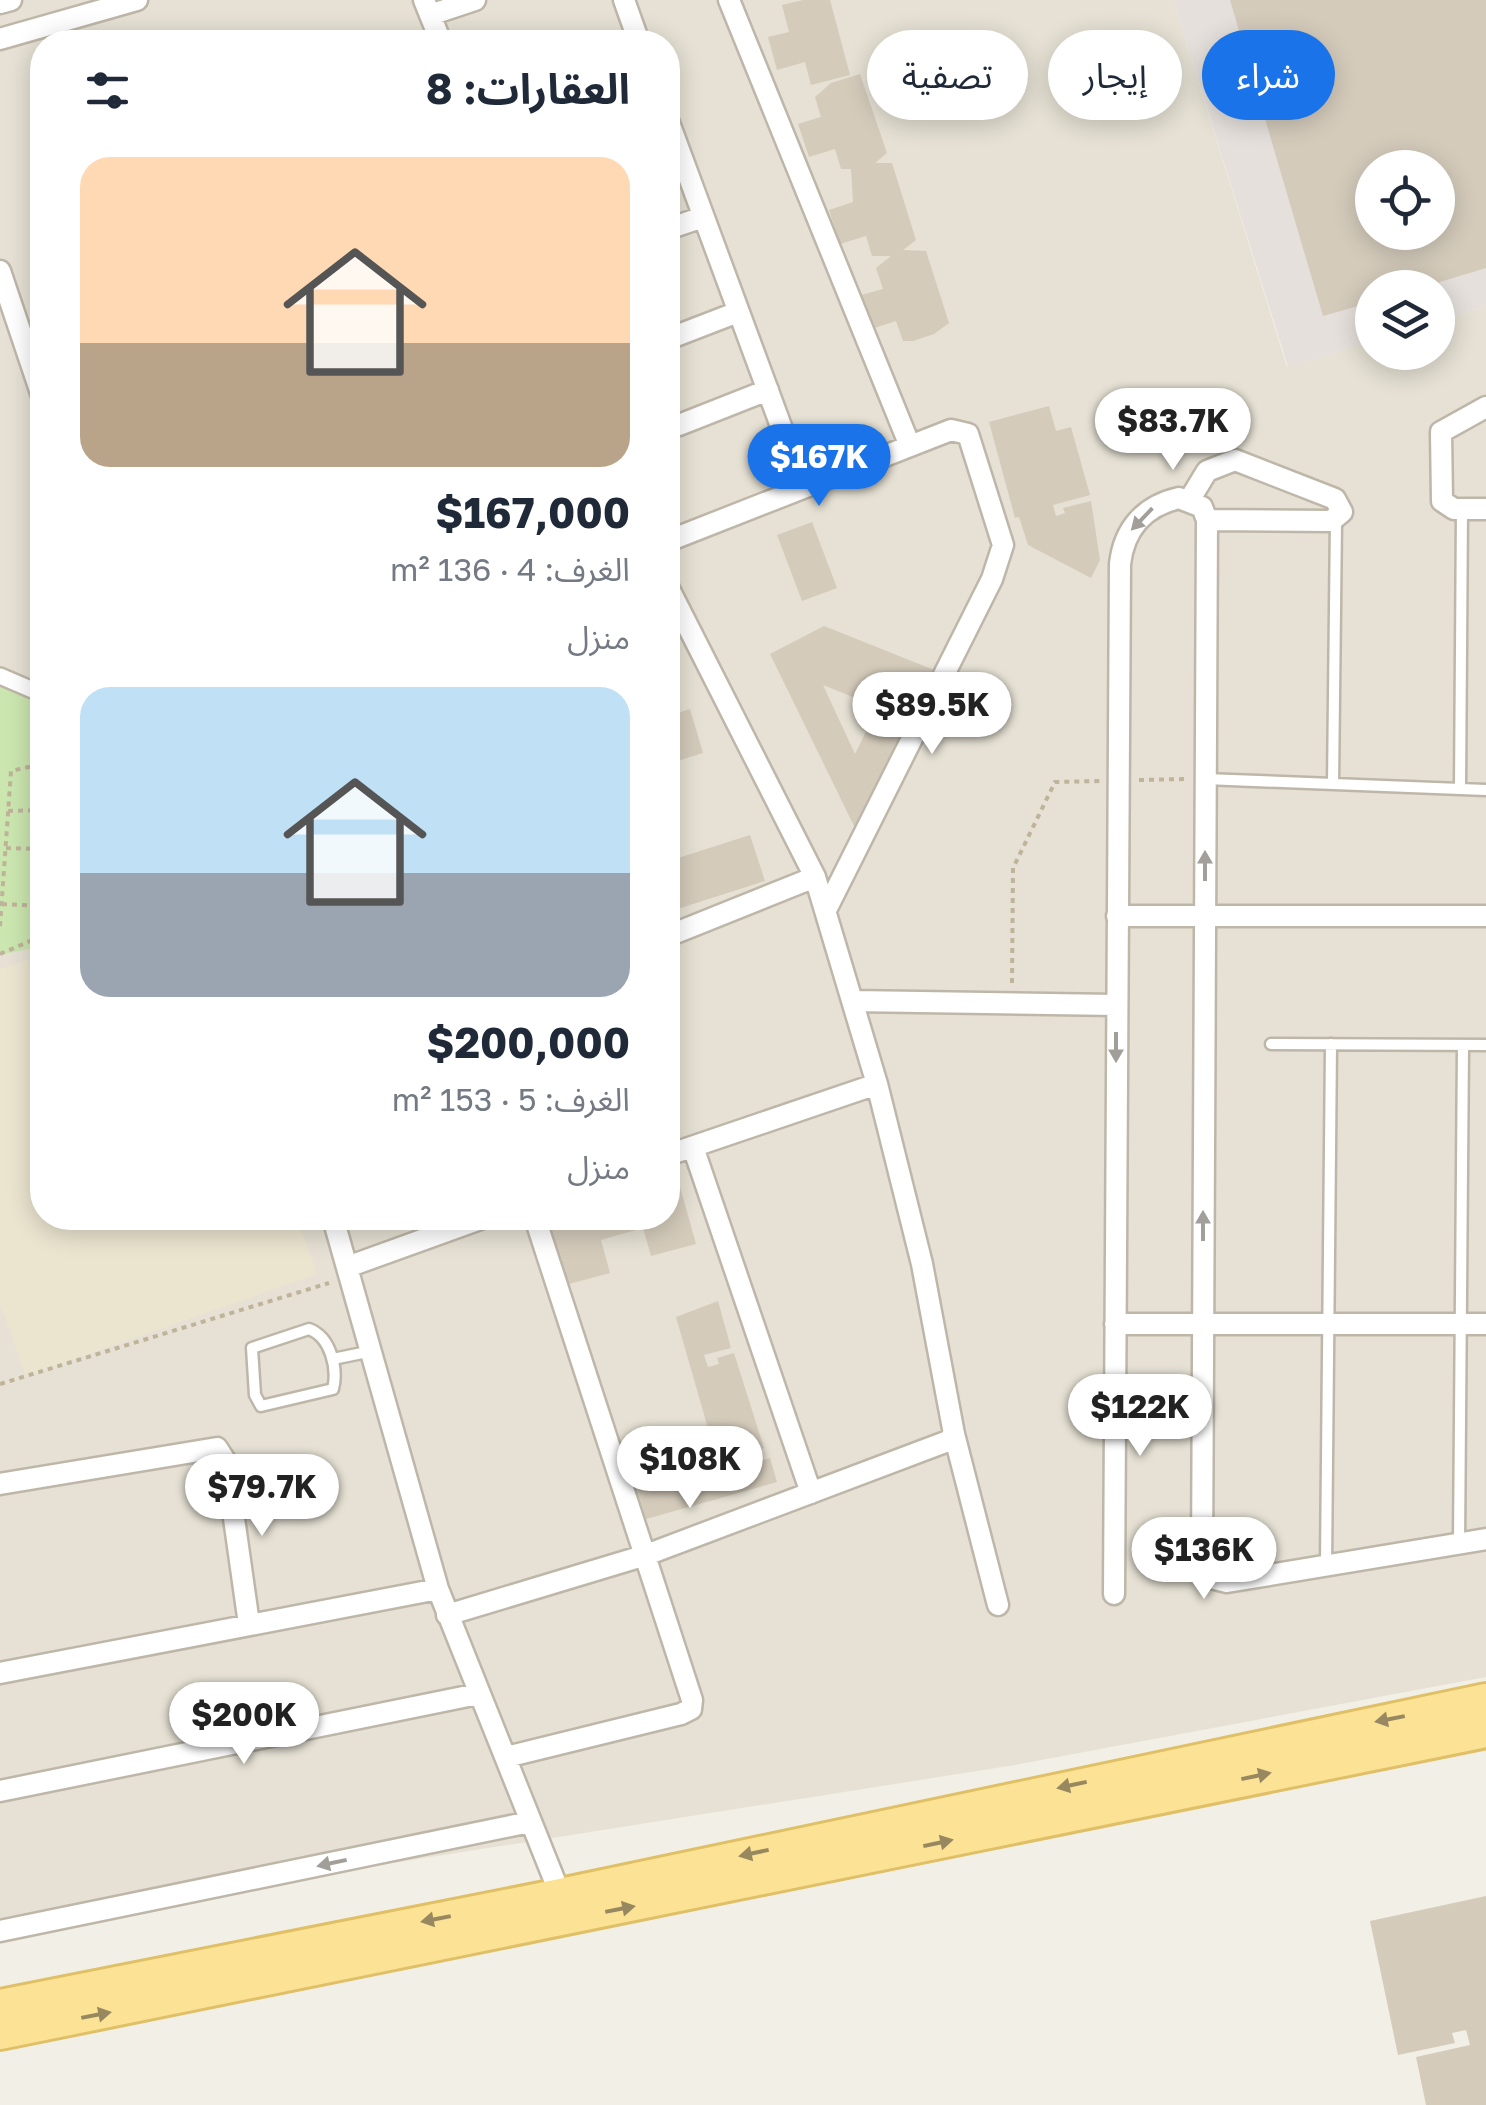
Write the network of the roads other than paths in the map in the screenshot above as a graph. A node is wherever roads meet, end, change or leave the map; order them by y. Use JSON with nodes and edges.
{"nodes":[{"id":1,"x":11,"y":0,"type":"edge"},
{"id":2,"x":137,"y":0,"type":"edge"},
{"id":3,"x":475,"y":0,"type":"edge"},
{"id":4,"x":624,"y":0,"type":"edge"},
{"id":5,"x":729,"y":0,"type":"edge"},
{"id":6,"x":0,"y":3,"type":"edge"},
{"id":7,"x":427,"y":8,"type":"edge"},
{"id":8,"x":634,"y":30,"type":"edge"},
{"id":9,"x":0,"y":38,"type":"edge"},
{"id":10,"x":680,"y":158,"type":"edge"},
{"id":11,"x":703,"y":217,"type":"junction"},
{"id":12,"x":680,"y":225,"type":"edge"},
{"id":13,"x":0,"y":272,"type":"edge"},
{"id":14,"x":738,"y":312,"type":"junction"},
{"id":15,"x":680,"y":334,"type":"edge"},
{"id":16,"x":30,"y":358,"type":"edge"},
{"id":17,"x":768,"y":390,"type":"junction"},
{"id":18,"x":1486,"y":407,"type":"edge"},
{"id":19,"x":680,"y":425,"type":"edge"},
{"id":20,"x":910,"y":446,"type":"junction"},
{"id":21,"x":792,"y":456,"type":"dead end"},
{"id":22,"x":1190,"y":499,"type":"junction"},
{"id":23,"x":1462,"y":509,"type":"junction"},
{"id":24,"x":1486,"y":509,"type":"edge"},
{"id":25,"x":1208,"y":520,"type":"junction"},
{"id":26,"x":1336,"y":520,"type":"junction"},
{"id":27,"x":680,"y":536,"type":"edge"},
{"id":28,"x":680,"y":611,"type":"edge"},
{"id":29,"x":0,"y":676,"type":"edge"},
{"id":30,"x":30,"y":689,"type":"edge"},
{"id":31,"x":1206,"y":779,"type":"junction"},
{"id":32,"x":1333,"y":784,"type":"junction"},
{"id":33,"x":1460,"y":788,"type":"junction"},
{"id":34,"x":1486,"y":790,"type":"edge"},
{"id":35,"x":815,"y":877,"type":"junction"},
{"id":36,"x":826,"y":910,"type":"junction"},
{"id":37,"x":1117,"y":916,"type":"junction"},
{"id":38,"x":1486,"y":916,"type":"edge"},
{"id":39,"x":1205,"y":917,"type":"junction"},
{"id":40,"x":680,"y":931,"type":"edge"},
{"id":41,"x":853,"y":1000,"type":"junction"},
{"id":42,"x":1116,"y":1004,"type":"junction"},
{"id":43,"x":1272,"y":1044,"type":"dead end"},
{"id":44,"x":1331,"y":1044,"type":"junction"},
{"id":45,"x":1464,"y":1045,"type":"junction"},
{"id":46,"x":1486,"y":1045,"type":"edge"},
{"id":47,"x":877,"y":1084,"type":"junction"},
{"id":48,"x":692,"y":1147,"type":"junction"},
{"id":49,"x":680,"y":1151,"type":"edge"},
{"id":50,"x":337,"y":1230,"type":"edge"},
{"id":51,"x":453,"y":1230,"type":"edge"},
{"id":52,"x":539,"y":1230,"type":"edge"},
{"id":53,"x":351,"y":1271,"type":"junction"},
{"id":54,"x":1115,"y":1324,"type":"junction"},
{"id":55,"x":1202,"y":1324,"type":"junction"},
{"id":56,"x":1328,"y":1324,"type":"junction"},
{"id":57,"x":1462,"y":1324,"type":"junction"},
{"id":58,"x":1486,"y":1324,"type":"edge"},
{"id":59,"x":373,"y":1350,"type":"junction"},
{"id":60,"x":333,"y":1358,"type":"junction"},
{"id":61,"x":954,"y":1434,"type":"junction"},
{"id":62,"x":0,"y":1484,"type":"edge"},
{"id":63,"x":811,"y":1493,"type":"junction"},
{"id":64,"x":1486,"y":1538,"type":"edge"},
{"id":65,"x":1459,"y":1543,"type":"junction"},
{"id":66,"x":646,"y":1554,"type":"junction"},
{"id":67,"x":1326,"y":1565,"type":"junction"},
{"id":68,"x":438,"y":1590,"type":"junction"},
{"id":69,"x":1114,"y":1594,"type":"dead end"},
{"id":70,"x":998,"y":1605,"type":"dead end"},
{"id":71,"x":447,"y":1615,"type":"junction"},
{"id":72,"x":249,"y":1624,"type":"junction"},
{"id":73,"x":0,"y":1673,"type":"edge"},
{"id":74,"x":478,"y":1694,"type":"junction"},
{"id":75,"x":1486,"y":1700,"type":"edge"},
{"id":76,"x":1486,"y":1731,"type":"edge"},
{"id":77,"x":506,"y":1757,"type":"junction"},
{"id":78,"x":0,"y":1791,"type":"edge"},
{"id":79,"x":530,"y":1822,"type":"junction"},
{"id":80,"x":565,"y":1907,"type":"junction"},
{"id":81,"x":0,"y":1931,"type":"edge"},
{"id":82,"x":0,"y":2006,"type":"edge"},
{"id":83,"x":0,"y":2034,"type":"edge"}],
"edges":[{"from":1,"to":6,"type":"street"},
{"from":2,"to":9,"type":"street"},
{"from":3,"to":7,"type":"street"},
{"from":4,"to":8,"type":"street"},
{"from":5,"to":20,"type":"street"},
{"from":10,"to":11,"type":"street"},
{"from":11,"to":12,"type":"street"},
{"from":11,"to":14,"type":"street"},
{"from":13,"to":16,"type":"street"},
{"from":14,"to":15,"type":"street"},
{"from":14,"to":17,"type":"street"},
{"from":17,"to":19,"type":"street"},
{"from":17,"to":21,"type":"street"},
{"from":18,"to":23,"type":"street"},
{"from":20,"to":27,"type":"street"},
{"from":20,"to":36,"type":"street"},
{"from":22,"to":25,"type":"street"},
{"from":22,"to":26,"type":"street"},
{"from":22,"to":37,"type":"street","one_way":true},
{"from":23,"to":24,"type":"street"},
{"from":23,"to":33,"type":"lane"},
{"from":25,"to":26,"type":"street"},
{"from":25,"to":31,"type":"street"},
{"from":26,"to":32,"type":"lane"},
{"from":28,"to":35,"type":"street"},
{"from":29,"to":30,"type":"street"},
{"from":31,"to":32,"type":"lane"},
{"from":39,"to":31,"type":"street","one_way":true},
{"from":32,"to":33,"type":"lane"},
{"from":33,"to":34,"type":"lane"},
{"from":35,"to":36,"type":"street"},
{"from":35,"to":40,"type":"street"},
{"from":36,"to":41,"type":"street"},
{"from":37,"to":39,"type":"street"},
{"from":37,"to":42,"type":"street"},
{"from":38,"to":39,"type":"street"},
{"from":55,"to":39,"type":"street","one_way":true},
{"from":41,"to":42,"type":"street"},
{"from":41,"to":47,"type":"street"},
{"from":42,"to":54,"type":"street","one_way":true},
{"from":43,"to":44,"type":"lane"},
{"from":44,"to":45,"type":"lane"},
{"from":44,"to":56,"type":"lane"},
{"from":45,"to":46,"type":"lane"},
{"from":45,"to":57,"type":"lane"},
{"from":47,"to":48,"type":"street"},
{"from":47,"to":61,"type":"street"},
{"from":48,"to":49,"type":"street"},
{"from":48,"to":63,"type":"street"},
{"from":50,"to":53,"type":"street"},
{"from":51,"to":53,"type":"street"},
{"from":52,"to":66,"type":"street"},
{"from":53,"to":59,"type":"street"},
{"from":54,"to":55,"type":"street"},
{"from":54,"to":69,"type":"street"},
{"from":55,"to":56,"type":"street"},
{"from":55,"to":67,"type":"street"},
{"from":56,"to":57,"type":"street"},
{"from":56,"to":67,"type":"lane"},
{"from":57,"to":58,"type":"street"},
{"from":57,"to":65,"type":"lane"},
{"from":59,"to":60,"type":"lane"},
{"from":59,"to":68,"type":"street"},
{"from":60,"to":60,"type":"lane"},
{"from":61,"to":63,"type":"street"},
{"from":61,"to":70,"type":"street"},
{"from":62,"to":72,"type":"street"},
{"from":63,"to":66,"type":"street"},
{"from":64,"to":65,"type":"street"},
{"from":65,"to":67,"type":"street"},
{"from":66,"to":71,"type":"street"},
{"from":66,"to":77,"type":"street"},
{"from":68,"to":71,"type":"street"},
{"from":68,"to":72,"type":"street"},
{"from":71,"to":74,"type":"street"},
{"from":72,"to":73,"type":"street"},
{"from":74,"to":77,"type":"street"},
{"from":74,"to":78,"type":"street"},
{"from":75,"to":80,"type":"main road","one_way":true},
{"from":80,"to":76,"type":"main road","one_way":true},
{"from":77,"to":79,"type":"street"},
{"from":79,"to":80,"type":"street"},
{"from":79,"to":81,"type":"street","one_way":true},
{"from":80,"to":82,"type":"main road","one_way":true},
{"from":83,"to":80,"type":"main road","one_way":true}]}
